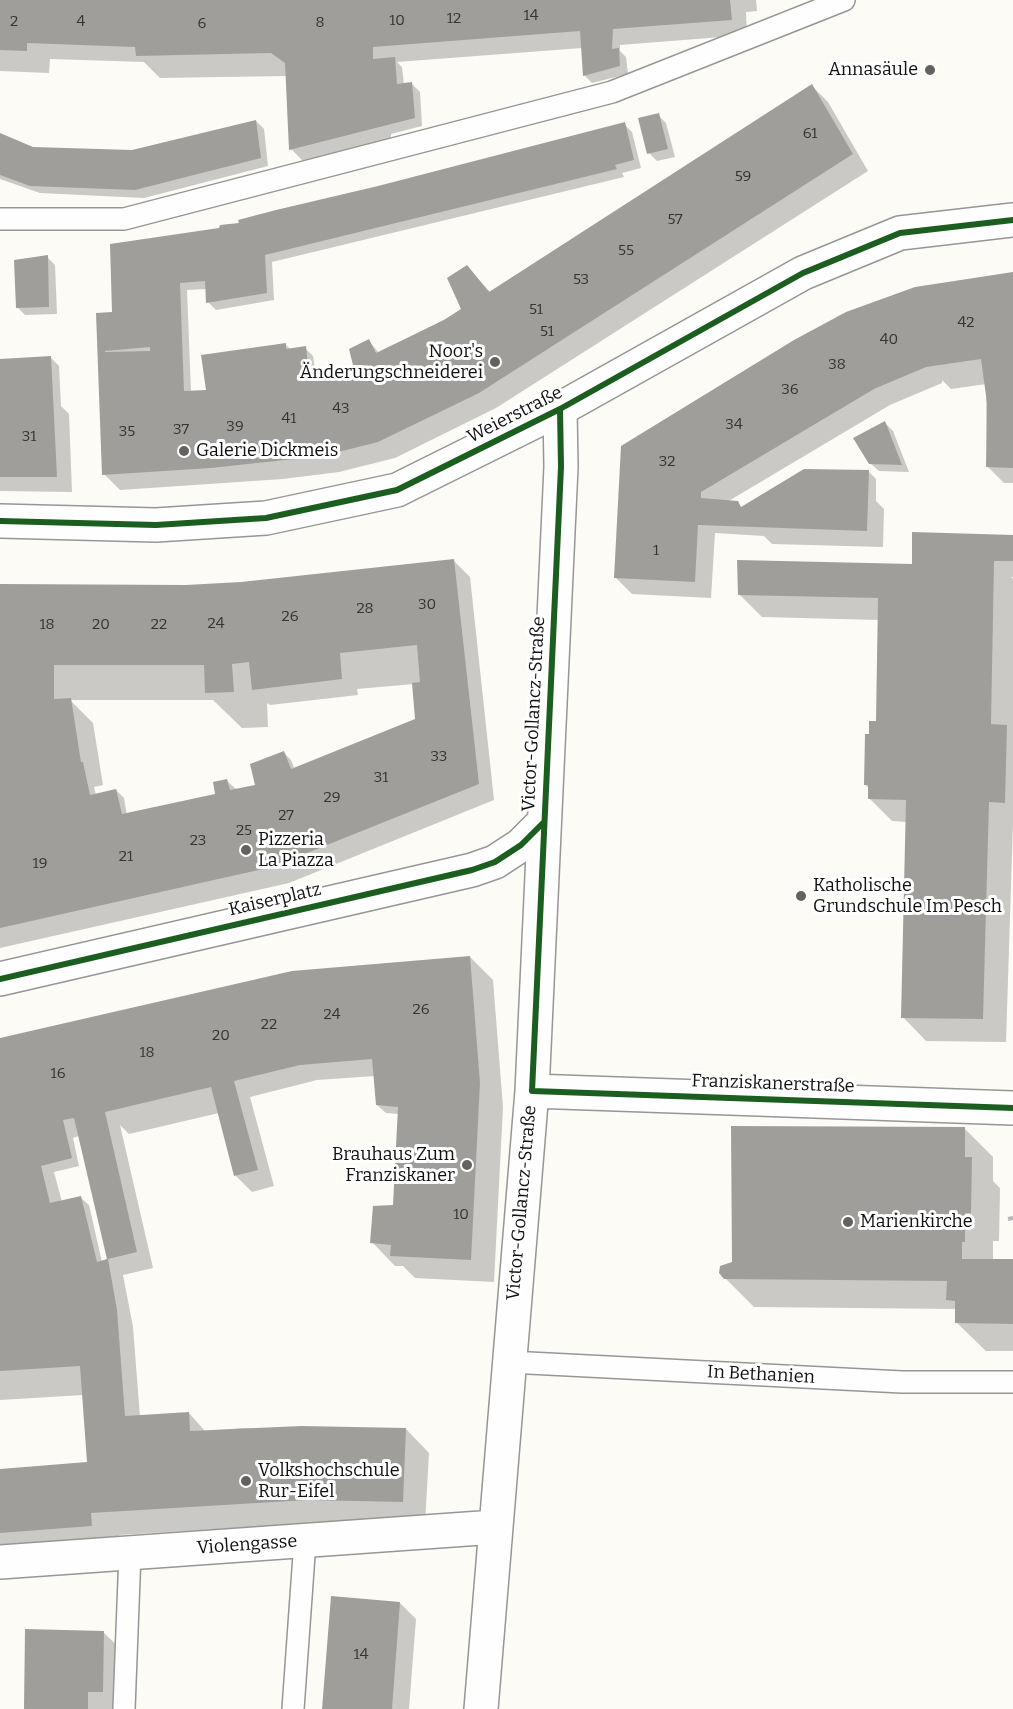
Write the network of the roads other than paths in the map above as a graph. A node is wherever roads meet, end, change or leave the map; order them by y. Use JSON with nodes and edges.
{"nodes":[{"id":1,"x":844,"y":0,"type":"edge"},
{"id":2,"x":0,"y":219,"type":"edge"},
{"id":3,"x":1013,"y":220,"type":"edge"},
{"id":4,"x":560,"y":409,"type":"junction"},
{"id":5,"x":0,"y":521,"type":"edge"},
{"id":6,"x":544,"y":822,"type":"junction"},
{"id":7,"x":0,"y":979,"type":"edge"},
{"id":8,"x":532,"y":1091,"type":"junction"},
{"id":9,"x":1013,"y":1108,"type":"edge"},
{"id":10,"x":508,"y":1362,"type":"junction"},
{"id":11,"x":1013,"y":1382,"type":"edge"},
{"id":12,"x":495,"y":1527,"type":"junction"},
{"id":13,"x":305,"y":1540,"type":"junction"},
{"id":14,"x":130,"y":1553,"type":"junction"},
{"id":15,"x":0,"y":1562,"type":"edge"},
{"id":16,"x":124,"y":1709,"type":"edge"},
{"id":17,"x":293,"y":1709,"type":"edge"},
{"id":18,"x":481,"y":1709,"type":"edge"}],
"edges":[{"from":1,"to":2,"type":"lane"},
{"from":3,"to":4,"type":"street","name":"Weierstraße"},
{"from":4,"to":5,"type":"street","name":"Weierstraße"},
{"from":4,"to":6,"type":"street","name":"Victor-Gollancz-Straße"},
{"from":6,"to":7,"type":"street","name":"Kaiserplatz"},
{"from":6,"to":8,"type":"street","name":"Victor-Gollancz-Straße"},
{"from":8,"to":9,"type":"street","name":"Franziskanerstraße"},
{"from":8,"to":10,"type":"street","name":"Victor-Gollancz-Straße"},
{"from":10,"to":11,"type":"lane","name":"In Bethanien"},
{"from":10,"to":12,"type":"street","name":"Victor-Gollancz-Straße"},
{"from":12,"to":13,"type":"street","name":"Violengasse"},
{"from":12,"to":18,"type":"street","name":"Victor-Gollancz-Straße"},
{"from":13,"to":14,"type":"street","name":"Violengasse"},
{"from":13,"to":17,"type":"lane"},
{"from":14,"to":15,"type":"street","name":"Violengasse"},
{"from":14,"to":16,"type":"lane"}]}
